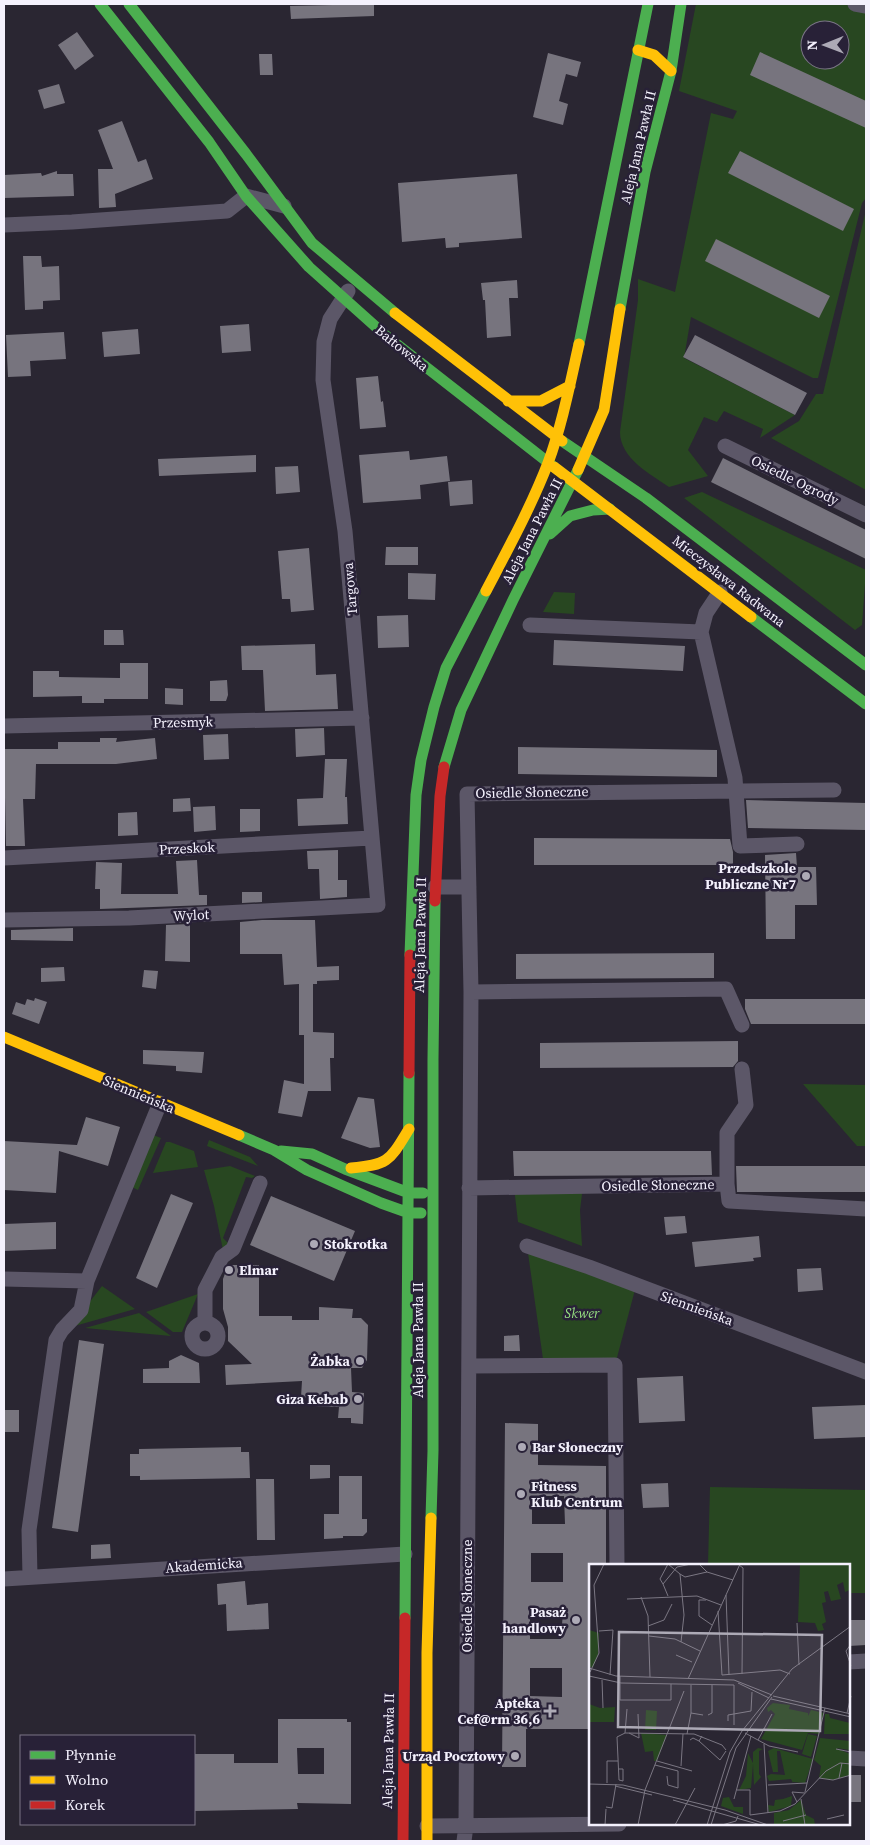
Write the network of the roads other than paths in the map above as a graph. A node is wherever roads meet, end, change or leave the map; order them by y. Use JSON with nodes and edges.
{"nodes":[{"id":1,"x":100,"y":4,"type":"edge"},
{"id":2,"x":129,"y":4,"type":"edge"},
{"id":3,"x":648,"y":4,"type":"edge"},
{"id":4,"x":681,"y":4,"type":"edge"},
{"id":5,"x":856,"y":4,"type":"edge"},
{"id":6,"x":866,"y":6,"type":"edge"},
{"id":7,"x":638,"y":50,"type":"junction"},
{"id":8,"x":671,"y":71,"type":"junction"},
{"id":9,"x":246,"y":196,"type":"junction"},
{"id":10,"x":284,"y":206,"type":"junction"},
{"id":11,"x":4,"y":225,"type":"edge"},
{"id":12,"x":356,"y":282,"type":"junction"},
{"id":13,"x":342,"y":298,"type":"junction"},
{"id":14,"x":570,"y":386,"type":"junction"},
{"id":15,"x":508,"y":401,"type":"junction"},
{"id":16,"x":556,"y":437,"type":"junction"},
{"id":17,"x":725,"y":446,"type":"dead end"},
{"id":18,"x":585,"y":457,"type":"junction"},
{"id":19,"x":548,"y":462,"type":"junction"},
{"id":20,"x":573,"y":482,"type":"junction"},
{"id":21,"x":610,"y":509,"type":"junction"},
{"id":22,"x":866,"y":515,"type":"edge"},
{"id":23,"x":543,"y":540,"type":"junction"},
{"id":24,"x":720,"y":592,"type":"junction"},
{"id":25,"x":530,"y":625,"type":"dead end"},
{"id":26,"x":701,"y":632,"type":"junction"},
{"id":27,"x":866,"y":664,"type":"edge"},
{"id":28,"x":866,"y":704,"type":"edge"},
{"id":29,"x":362,"y":718,"type":"junction"},
{"id":30,"x":4,"y":726,"type":"edge"},
{"id":31,"x":737,"y":790,"type":"junction"},
{"id":32,"x":834,"y":790,"type":"dead end"},
{"id":33,"x":371,"y":838,"type":"junction"},
{"id":34,"x":797,"y":844,"type":"dead end"},
{"id":35,"x":4,"y":858,"type":"edge"},
{"id":36,"x":435,"y":887,"type":"junction"},
{"id":37,"x":469,"y":887,"type":"junction"},
{"id":38,"x":378,"y":905,"type":"joint"},
{"id":39,"x":4,"y":920,"type":"edge"},
{"id":40,"x":471,"y":992,"type":"junction"},
{"id":41,"x":742,"y":1025,"type":"dead end"},
{"id":42,"x":4,"y":1037,"type":"edge"},
{"id":43,"x":742,"y":1069,"type":"dead end"},
{"id":44,"x":160,"y":1103,"type":"junction"},
{"id":45,"x":409,"y":1129,"type":"junction"},
{"id":46,"x":274,"y":1150,"type":"junction"},
{"id":47,"x":345,"y":1169,"type":"junction"},
{"id":48,"x":260,"y":1183,"type":"dead end"},
{"id":49,"x":727,"y":1184,"type":"junction"},
{"id":50,"x":469,"y":1188,"type":"junction"},
{"id":51,"x":409,"y":1193,"type":"junction"},
{"id":52,"x":433,"y":1194,"type":"junction"},
{"id":53,"x":866,"y":1210,"type":"edge"},
{"id":54,"x":408,"y":1213,"type":"junction"},
{"id":55,"x":433,"y":1214,"type":"junction"},
{"id":56,"x":527,"y":1246,"type":"dead end"},
{"id":57,"x":4,"y":1279,"type":"edge"},
{"id":58,"x":86,"y":1281,"type":"junction"},
{"id":59,"x":204,"y":1323,"type":"dead end"},
{"id":60,"x":469,"y":1366,"type":"junction"},
{"id":61,"x":866,"y":1372,"type":"edge"},
{"id":62,"x":405,"y":1554,"type":"junction"},
{"id":63,"x":617,"y":1564,"type":"edge"},
{"id":64,"x":30,"y":1577,"type":"junction"},
{"id":65,"x":4,"y":1579,"type":"edge"},
{"id":66,"x":866,"y":1661,"type":"edge"},
{"id":67,"x":850,"y":1662,"type":"edge"},
{"id":68,"x":850,"y":1758,"type":"edge"},
{"id":69,"x":866,"y":1759,"type":"edge"},
{"id":70,"x":589,"y":1824,"type":"edge"},
{"id":71,"x":466,"y":1826,"type":"junction"},
{"id":72,"x":417,"y":1830,"type":"edge"},
{"id":73,"x":402,"y":1841,"type":"edge"},
{"id":74,"x":464,"y":1841,"type":"edge"}],
"edges":[{"from":1,"to":9,"type":"main road","name":"Bałtowska"},
{"from":2,"to":10,"type":"main road","name":"Bałtowska"},
{"from":3,"to":7,"type":"main road","name":"Aleja Jana Pawła II"},
{"from":4,"to":8,"type":"main road","name":"Aleja Jana Pawła II"},
{"from":5,"to":6,"type":"street"},
{"from":7,"to":8,"type":"main road"},
{"from":7,"to":14,"type":"main road","name":"Aleja Jana Pawła II"},
{"from":8,"to":18,"type":"main road","name":"Aleja Jana Pawła II"},
{"from":9,"to":10,"type":"street"},
{"from":9,"to":11,"type":"street"},
{"from":9,"to":13,"type":"main road","name":"Bałtowska"},
{"from":10,"to":12,"type":"main road","name":"Bałtowska"},
{"from":12,"to":13,"type":"street","name":"Targowa"},
{"from":12,"to":15,"type":"main road","name":"Bałtowska"},
{"from":13,"to":19,"type":"main road","name":"Bałtowska"},
{"from":13,"to":29,"type":"street","name":"Targowa"},
{"from":14,"to":15,"type":"main road"},
{"from":14,"to":16,"type":"main road","name":"Aleja Jana Pawła II"},
{"from":15,"to":16,"type":"main road","name":"Bałtowska"},
{"from":16,"to":18,"type":"main road","name":"Bałtowska"},
{"from":16,"to":19,"type":"main road","name":"Aleja Jana Pawła II"},
{"from":17,"to":22,"type":"street","name":"Osiedle Ogrody"},
{"from":18,"to":20,"type":"main road","name":"Aleja Jana Pawła II"},
{"from":18,"to":27,"type":"main road","name":"Mieczysława Radwana"},
{"from":19,"to":20,"type":"main road","name":"Bałtowska"},
{"from":19,"to":45,"type":"main road","name":"Aleja Jana Pawła II"},
{"from":20,"to":21,"type":"main road","name":"Mieczysława Radwana"},
{"from":20,"to":23,"type":"main road","name":"Aleja Jana Pawła II"},
{"from":21,"to":23,"type":"main road"},
{"from":21,"to":24,"type":"main road","name":"Mieczysława Radwana"},
{"from":23,"to":36,"type":"main road","name":"Aleja Jana Pawła II"},
{"from":24,"to":26,"type":"street"},
{"from":24,"to":28,"type":"main road","name":"Mieczysława Radwana"},
{"from":25,"to":26,"type":"street"},
{"from":26,"to":31,"type":"street"},
{"from":29,"to":30,"type":"street","name":"Przesmyk"},
{"from":29,"to":33,"type":"street","name":"Targowa"},
{"from":31,"to":32,"type":"street","name":"Osiedle Słoneczne"},
{"from":31,"to":34,"type":"street"},
{"from":31,"to":37,"type":"street","name":"Osiedle Słoneczne"},
{"from":33,"to":35,"type":"street","name":"Przeskok"},
{"from":33,"to":38,"type":"street","name":"Targowa"},
{"from":36,"to":37,"type":"street"},
{"from":36,"to":52,"type":"main road","name":"Aleja Jana Pawła II"},
{"from":37,"to":40,"type":"street","name":"Osiedle Słoneczne"},
{"from":38,"to":39,"type":"street","name":"Wylot"},
{"from":40,"to":41,"type":"street"},
{"from":40,"to":50,"type":"street","name":"Osiedle Słoneczne"},
{"from":42,"to":44,"type":"main road","name":"Siennieńska"},
{"from":43,"to":49,"type":"street","name":"Osiedle Słoneczne"},
{"from":44,"to":46,"type":"main road","name":"Siennieńska"},
{"from":44,"to":58,"type":"street"},
{"from":45,"to":47,"type":"main road"},
{"from":45,"to":51,"type":"main road","name":"Aleja Jana Pawła II"},
{"from":46,"to":47,"type":"main road","name":"Siennieńska"},
{"from":46,"to":54,"type":"main road","name":"Siennieńska"},
{"from":47,"to":51,"type":"main road","name":"Siennieńska"},
{"from":48,"to":59,"type":"street"},
{"from":49,"to":50,"type":"street","name":"Osiedle Słoneczne"},
{"from":49,"to":53,"type":"street"},
{"from":50,"to":60,"type":"street","name":"Osiedle Słoneczne"},
{"from":51,"to":52,"type":"main road","name":"Siennieńska"},
{"from":51,"to":54,"type":"main road","name":"Aleja Jana Pawła II"},
{"from":52,"to":55,"type":"main road","name":"Aleja Jana Pawła II"},
{"from":54,"to":55,"type":"main road","name":"Siennieńska"},
{"from":54,"to":62,"type":"main road","name":"Aleja Jana Pawła II"},
{"from":55,"to":72,"type":"main road","name":"Aleja Jana Pawła II"},
{"from":56,"to":61,"type":"street","name":"Siennieńska"},
{"from":57,"to":58,"type":"street"},
{"from":58,"to":64,"type":"street"},
{"from":60,"to":63,"type":"street"},
{"from":60,"to":71,"type":"street","name":"Osiedle Słoneczne"},
{"from":62,"to":64,"type":"street","name":"Akademicka"},
{"from":62,"to":72,"type":"main road","name":"Aleja Jana Pawła II"},
{"from":64,"to":65,"type":"street","name":"Akademicka"},
{"from":66,"to":67,"type":"street"},
{"from":68,"to":69,"type":"street"},
{"from":70,"to":71,"type":"street"},
{"from":71,"to":72,"type":"street"},
{"from":71,"to":74,"type":"street","name":"Osiedle Słoneczne"},
{"from":72,"to":73,"type":"main road","name":"Aleja Jana Pawła II"}]}
